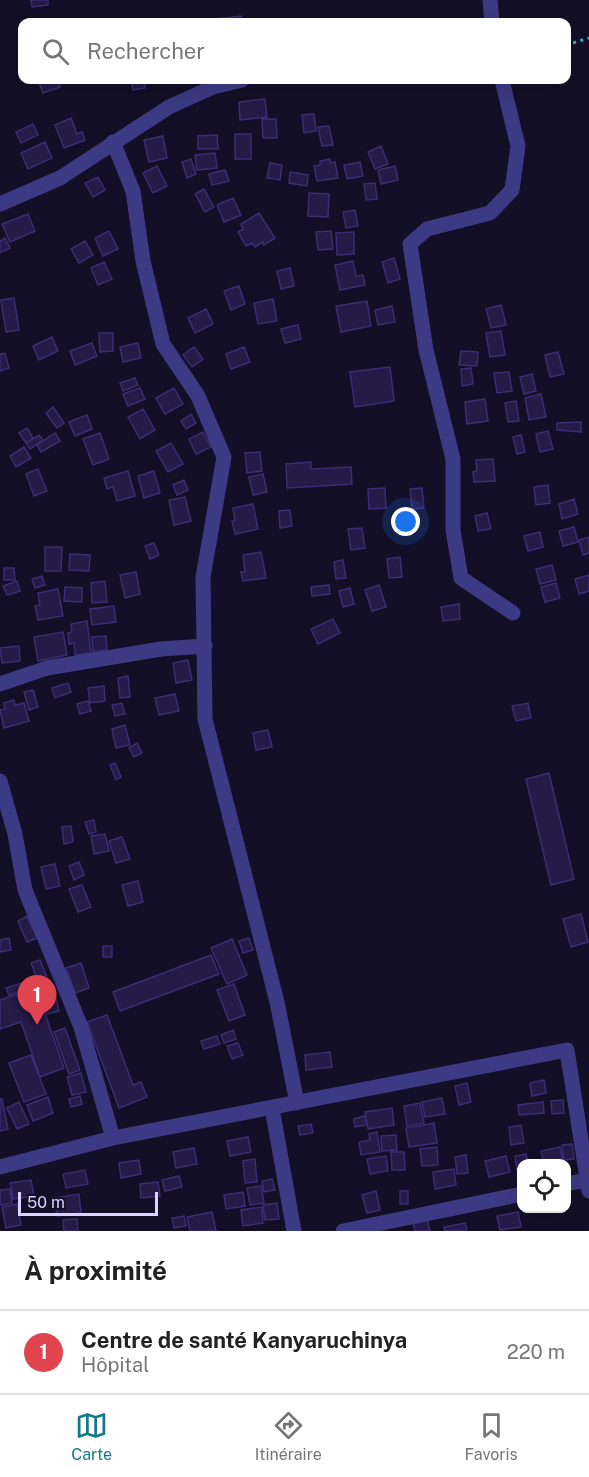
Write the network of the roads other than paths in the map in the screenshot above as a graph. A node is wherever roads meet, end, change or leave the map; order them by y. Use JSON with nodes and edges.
{"nodes":[{"id":1,"x":490,"y":0,"type":"edge"},
{"id":2,"x":492,"y":18,"type":"edge"},
{"id":3,"x":225,"y":84,"type":"edge"},
{"id":4,"x":503,"y":84,"type":"edge"},
{"id":5,"x":113,"y":142,"type":"junction"},
{"id":6,"x":0,"y":204,"type":"edge"},
{"id":7,"x":513,"y":613,"type":"dead end"},
{"id":8,"x":206,"y":646,"type":"junction"},
{"id":9,"x":0,"y":684,"type":"edge"},
{"id":10,"x":0,"y":782,"type":"edge"},
{"id":11,"x":297,"y":1103,"type":"junction"},
{"id":12,"x":272,"y":1108,"type":"junction"},
{"id":13,"x":113,"y":1138,"type":"junction"},
{"id":14,"x":0,"y":1167,"type":"edge"},
{"id":15,"x":571,"y":1184,"type":"edge"},
{"id":16,"x":588,"y":1185,"type":"edge"},
{"id":17,"x":517,"y":1195,"type":"edge"},
{"id":18,"x":294,"y":1231,"type":"edge"},
{"id":19,"x":344,"y":1231,"type":"edge"}],
"edges":[{"from":1,"to":2,"type":"street"},
{"from":3,"to":5,"type":"street"},
{"from":4,"to":7,"type":"street"},
{"from":5,"to":6,"type":"street"},
{"from":5,"to":8,"type":"street"},
{"from":8,"to":9,"type":"street"},
{"from":8,"to":11,"type":"street"},
{"from":10,"to":13,"type":"street"},
{"from":11,"to":12,"type":"street"},
{"from":11,"to":16,"type":"street"},
{"from":12,"to":13,"type":"street"},
{"from":12,"to":18,"type":"street"},
{"from":13,"to":14,"type":"street"},
{"from":15,"to":16,"type":"street"},
{"from":17,"to":19,"type":"street"}]}
